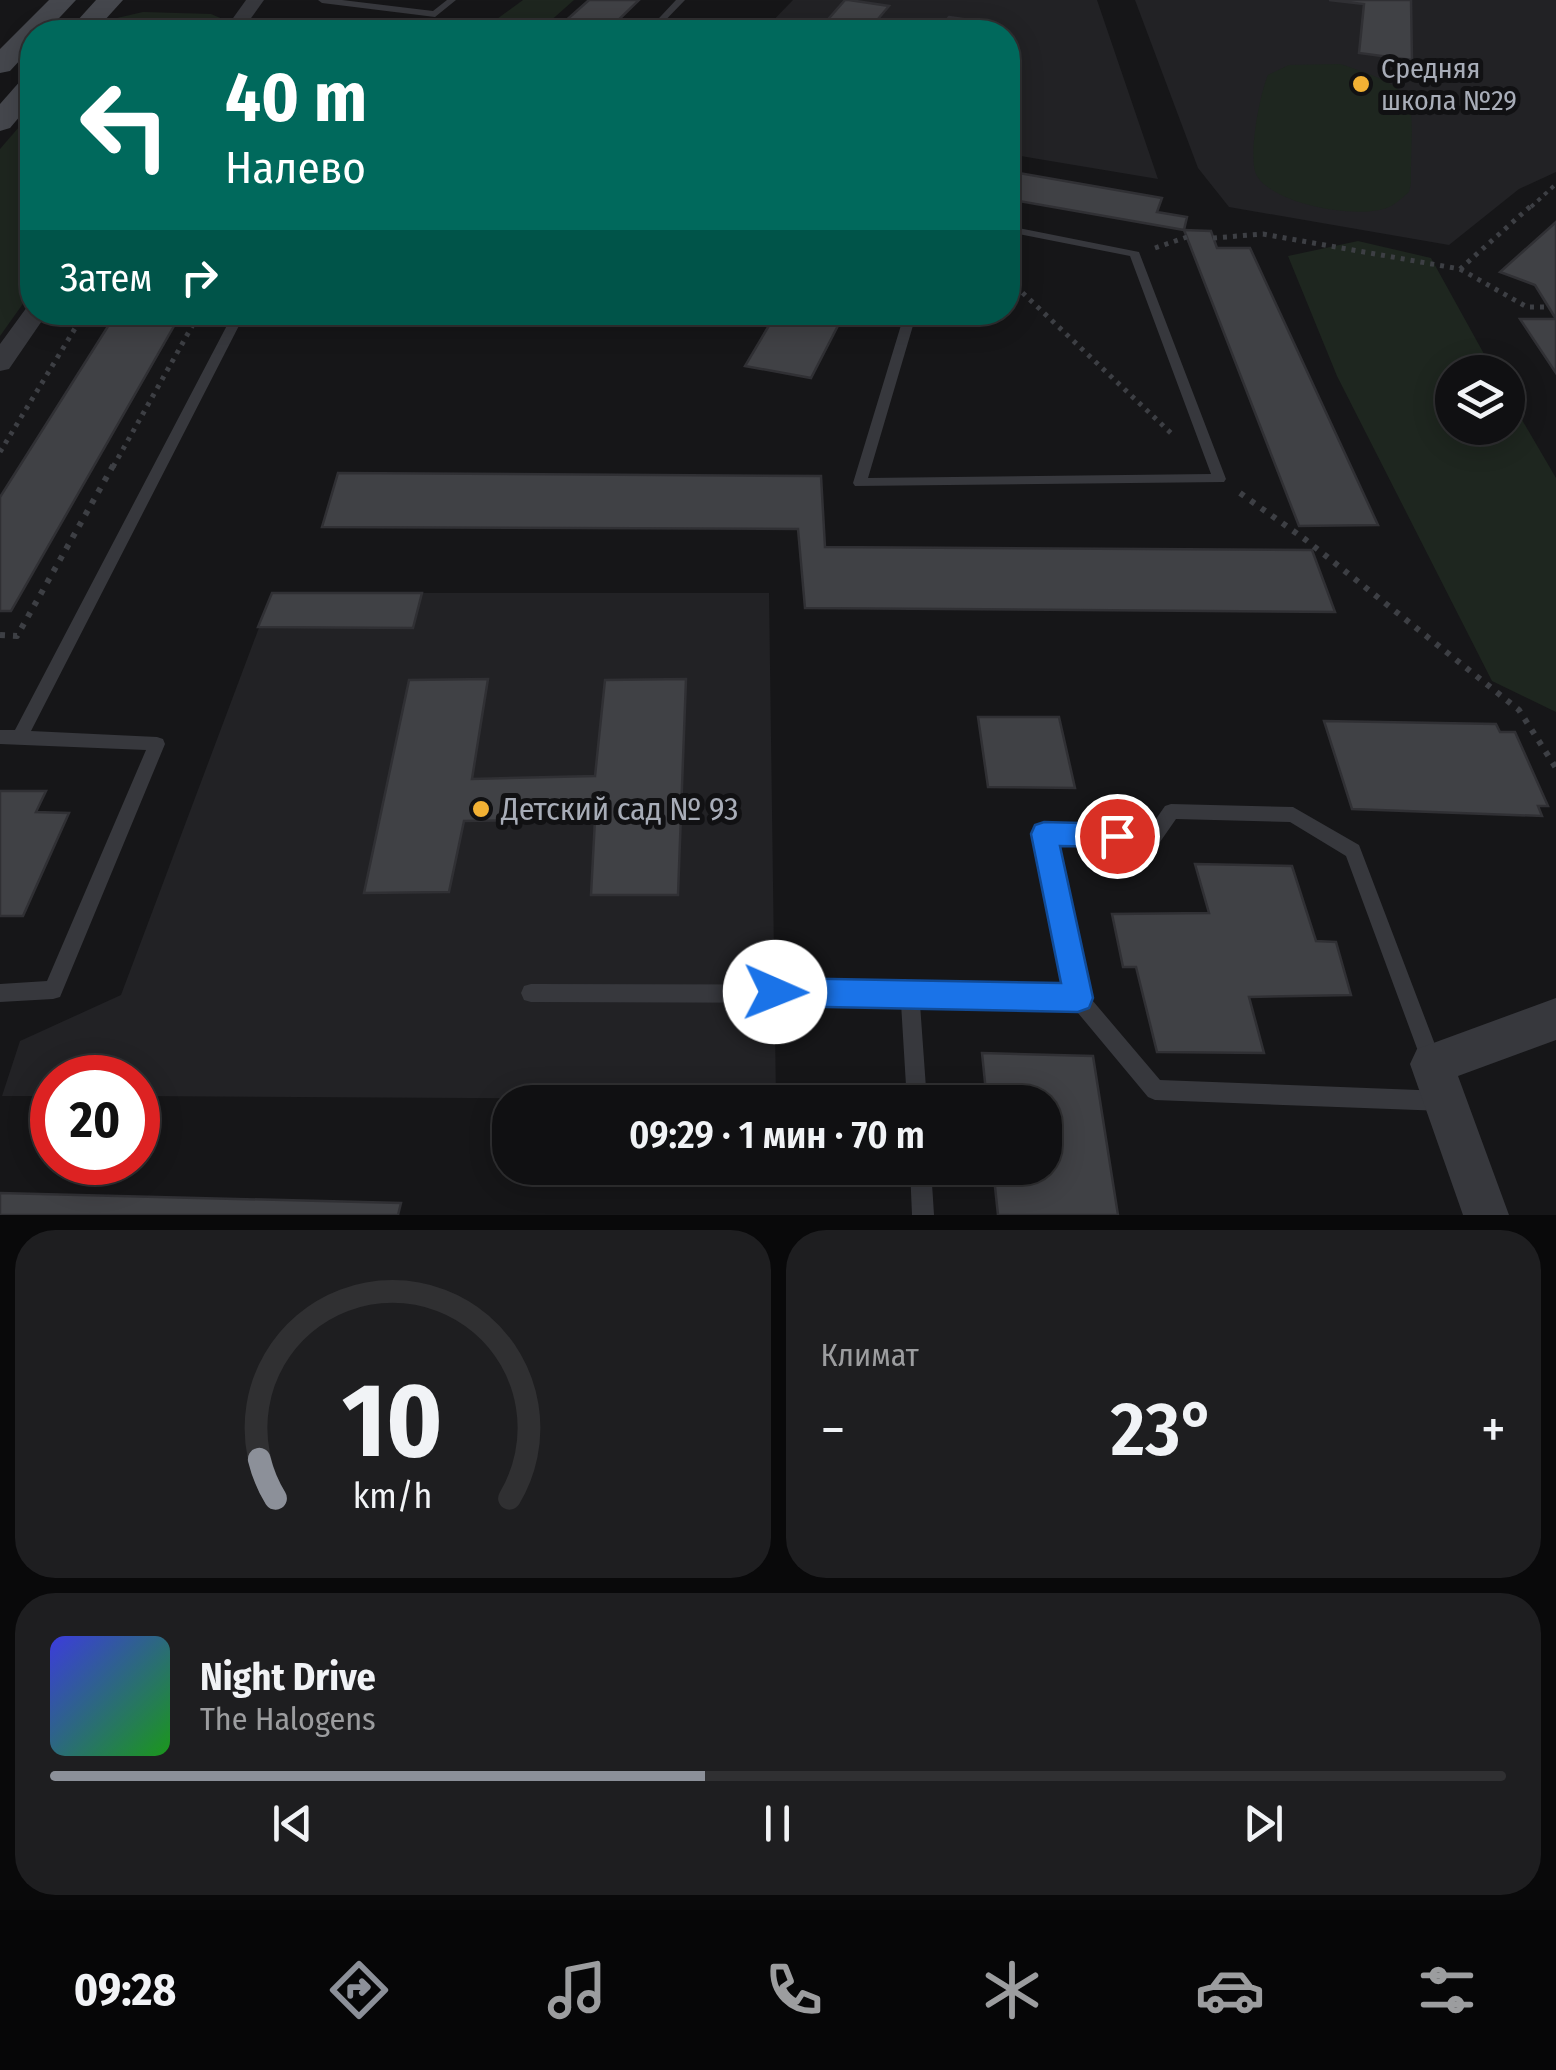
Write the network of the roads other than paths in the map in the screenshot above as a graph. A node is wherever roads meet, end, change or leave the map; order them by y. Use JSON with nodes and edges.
{"nodes":[{"id":1,"x":63,"y":0,"type":"edge"},
{"id":2,"x":110,"y":0,"type":"edge"},
{"id":3,"x":322,"y":0,"type":"edge"},
{"id":4,"x":452,"y":0,"type":"edge"},
{"id":5,"x":681,"y":0,"type":"edge"},
{"id":6,"x":44,"y":20,"type":"edge"},
{"id":7,"x":91,"y":20,"type":"edge"},
{"id":8,"x":662,"y":20,"type":"edge"},
{"id":9,"x":20,"y":44,"type":"edge"},
{"id":10,"x":0,"y":65,"type":"edge"},
{"id":11,"x":20,"y":100,"type":"edge"},
{"id":12,"x":0,"y":122,"type":"edge"},
{"id":13,"x":1020,"y":232,"type":"edge"},
{"id":14,"x":27,"y":325,"type":"edge"},
{"id":15,"x":233,"y":325,"type":"edge"},
{"id":16,"x":908,"y":325,"type":"edge"},
{"id":17,"x":0,"y":363,"type":"edge"},
{"id":18,"x":20,"y":737,"type":"junction"},
{"id":19,"x":0,"y":738,"type":"edge"},
{"id":20,"x":0,"y":993,"type":"edge"},
{"id":21,"x":531,"y":993,"type":"dead end"},
{"id":22,"x":910,"y":994,"type":"junction"},
{"id":23,"x":1078,"y":998,"type":"junction"},
{"id":24,"x":1556,"y":1019,"type":"edge"},
{"id":25,"x":1438,"y":1083,"type":"junction"},
{"id":26,"x":916,"y":1085,"type":"edge"},
{"id":27,"x":921,"y":1185,"type":"edge"},
{"id":28,"x":924,"y":1215,"type":"edge"},
{"id":29,"x":1486,"y":1215,"type":"edge"}],
"edges":[{"from":1,"to":6,"type":"main road"},
{"from":2,"to":7,"type":"main road"},
{"from":3,"to":4,"type":"lane"},
{"from":5,"to":8,"type":"lane"},
{"from":9,"to":10,"type":"main road"},
{"from":11,"to":12,"type":"main road"},
{"from":13,"to":16,"type":"lane"},
{"from":14,"to":17,"type":"street"},
{"from":15,"to":18,"type":"lane"},
{"from":18,"to":19,"type":"lane"},
{"from":18,"to":20,"type":"lane"},
{"from":21,"to":22,"type":"lane"},
{"from":22,"to":23,"type":"lane"},
{"from":22,"to":26,"type":"lane"},
{"from":23,"to":25,"type":"lane"},
{"from":23,"to":25,"type":"lane"},
{"from":24,"to":25,"type":"street"},
{"from":25,"to":29,"type":"street"},
{"from":27,"to":28,"type":"lane"}]}
